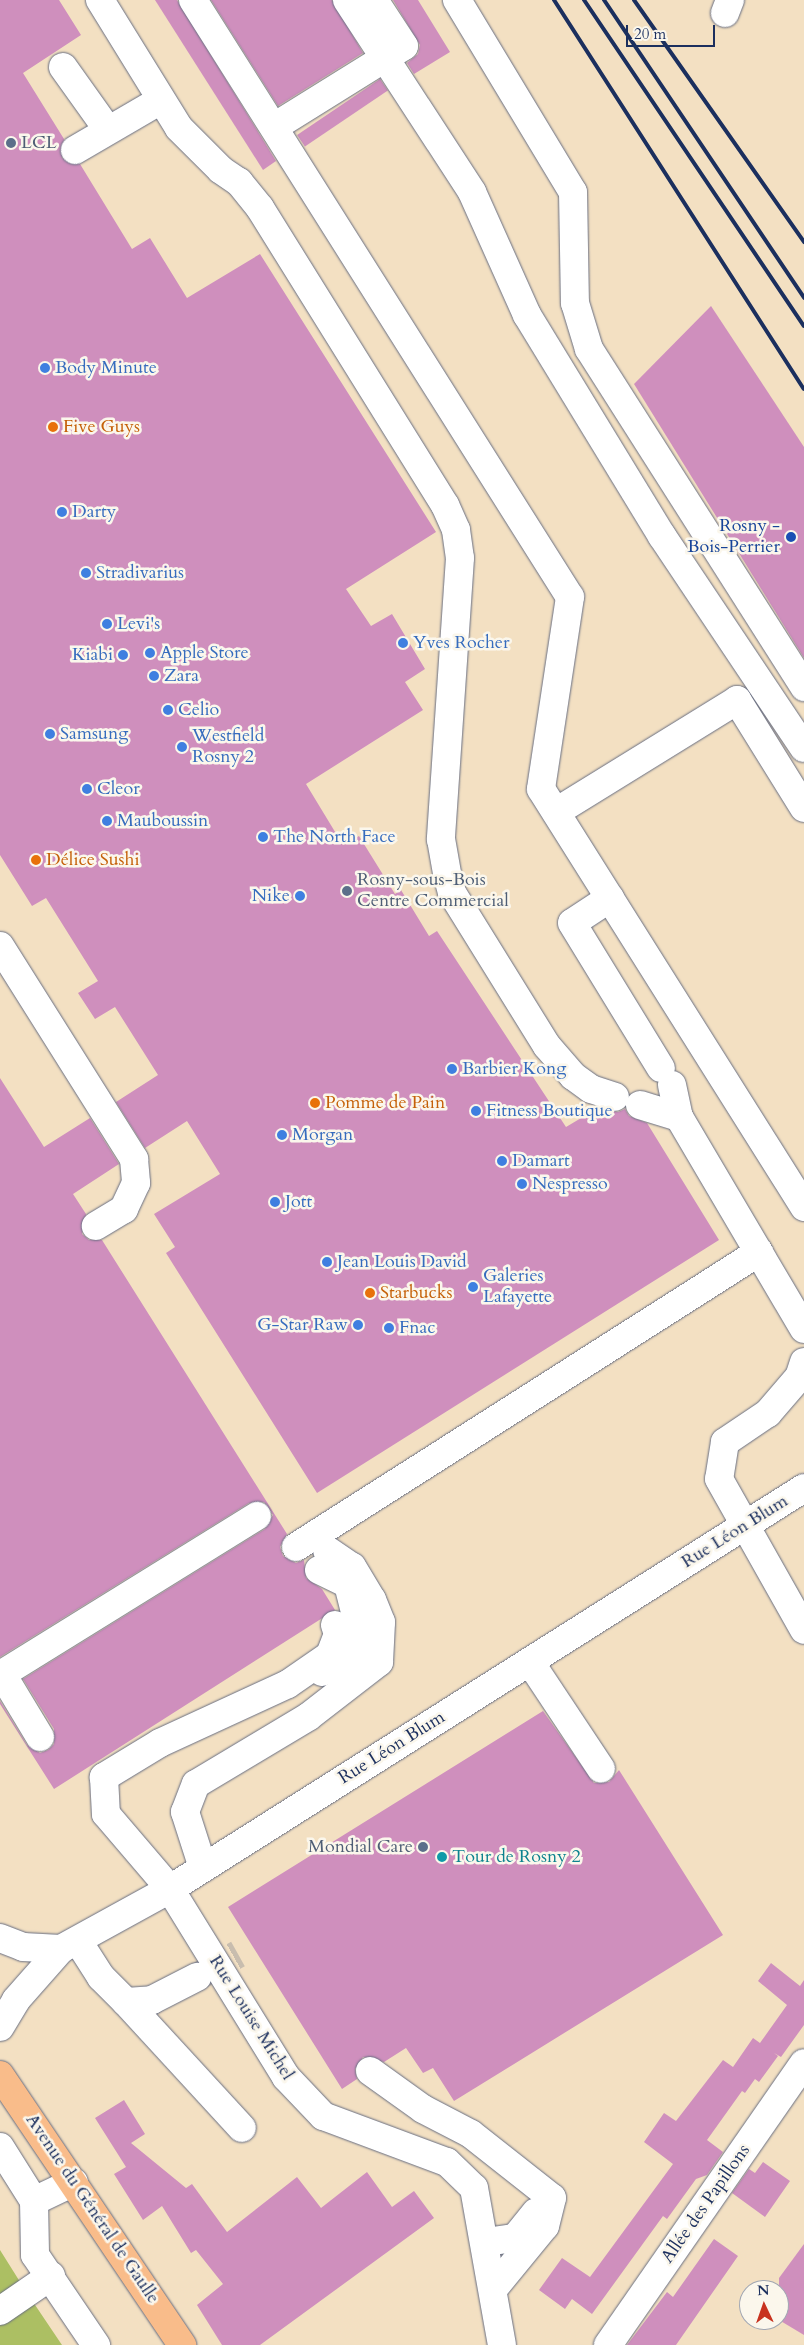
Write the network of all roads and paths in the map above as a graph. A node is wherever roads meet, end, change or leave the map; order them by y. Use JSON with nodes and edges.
{"nodes":[{"id":1,"x":100,"y":0,"type":"edge"},
{"id":2,"x":193,"y":0,"type":"edge"},
{"id":3,"x":347,"y":0,"type":"edge"},
{"id":4,"x":374,"y":0,"type":"edge"},
{"id":5,"x":457,"y":0,"type":"edge"},
{"id":6,"x":63,"y":66,"type":"dead end"},
{"id":7,"x":161,"y":100,"type":"junction"},
{"id":8,"x":274,"y":127,"type":"junction"},
{"id":9,"x":108,"y":130,"type":"junction"},
{"id":10,"x":74,"y":150,"type":"dead end"},
{"id":11,"x":804,"y":687,"type":"edge"},
{"id":12,"x":804,"y":748,"type":"edge"},
{"id":13,"x":804,"y":808,"type":"edge"},
{"id":14,"x":556,"y":812,"type":"junction"},
{"id":15,"x":610,"y":898,"type":"junction"},
{"id":16,"x":0,"y":946,"type":"edge"},
{"id":17,"x":614,"y":1097,"type":"dead end"},
{"id":18,"x":640,"y":1105,"type":"dead end"},
{"id":19,"x":679,"y":1117,"type":"junction"},
{"id":20,"x":804,"y":1207,"type":"edge"},
{"id":21,"x":96,"y":1226,"type":"dead end"},
{"id":22,"x":759,"y":1252,"type":"junction"},
{"id":23,"x":804,"y":1329,"type":"edge"},
{"id":24,"x":804,"y":1362,"type":"edge"},
{"id":25,"x":804,"y":1488,"type":"edge"},
{"id":26,"x":257,"y":1516,"type":"dead end"},
{"id":27,"x":742,"y":1527,"type":"junction"},
{"id":28,"x":296,"y":1547,"type":"dead end"},
{"id":29,"x":335,"y":1625,"type":"dead end"},
{"id":30,"x":804,"y":1630,"type":"edge"},
{"id":31,"x":530,"y":1662,"type":"junction"},
{"id":32,"x":288,"y":1684,"type":"junction"},
{"id":33,"x":40,"y":1737,"type":"dead end"},
{"id":34,"x":601,"y":1769,"type":"dead end"},
{"id":35,"x":203,"y":1868,"type":"junction"},
{"id":36,"x":170,"y":1889,"type":"junction"},
{"id":37,"x":0,"y":1938,"type":"edge"},
{"id":38,"x":69,"y":1945,"type":"junction"},
{"id":39,"x":197,"y":1977,"type":"tunnel mouth"},
{"id":40,"x":126,"y":2002,"type":"junction"},
{"id":41,"x":0,"y":2027,"type":"edge"},
{"id":42,"x":804,"y":2063,"type":"edge"},
{"id":43,"x":370,"y":2071,"type":"dead end"},
{"id":44,"x":0,"y":2075,"type":"edge"},
{"id":45,"x":242,"y":2128,"type":"dead end"},
{"id":46,"x":0,"y":2148,"type":"edge"},
{"id":47,"x":74,"y":2182,"type":"junction"},
{"id":48,"x":552,"y":2198,"type":"junction"},
{"id":49,"x":34,"y":2201,"type":"junction"},
{"id":50,"x":486,"y":2242,"type":"junction"},
{"id":51,"x":51,"y":2276,"type":"junction"},
{"id":52,"x":494,"y":2288,"type":"junction"},
{"id":53,"x":0,"y":2311,"type":"edge"},
{"id":54,"x":96,"y":2345,"type":"edge"},
{"id":55,"x":182,"y":2345,"type":"edge"},
{"id":56,"x":502,"y":2345,"type":"edge"},
{"id":57,"x":608,"y":2345,"type":"edge"}],
"edges":[{"from":1,"to":7,"type":"street"},
{"from":2,"to":8,"type":"street"},
{"from":3,"to":12,"type":"street"},
{"from":4,"to":8,"type":"street"},
{"from":5,"to":11,"type":"street"},
{"from":6,"to":9,"type":"street"},
{"from":7,"to":9,"type":"street"},
{"from":7,"to":17,"type":"street"},
{"from":8,"to":14,"type":"street"},
{"from":9,"to":10,"type":"street"},
{"from":13,"to":14,"type":"street"},
{"from":14,"to":15,"type":"street"},
{"from":15,"to":19,"type":"street"},
{"from":15,"to":20,"type":"street"},
{"from":16,"to":21,"type":"street"},
{"from":18,"to":19,"type":"street"},
{"from":19,"to":22,"type":"street"},
{"from":22,"to":23,"type":"street"},
{"from":22,"to":28,"type":"street"},
{"from":24,"to":27,"type":"street"},
{"from":25,"to":27,"type":"street","name":"Rue Léon Blum"},
{"from":26,"to":33,"type":"street"},
{"from":27,"to":30,"type":"street"},
{"from":27,"to":31,"type":"street","name":"Rue Léon Blum"},
{"from":29,"to":32,"type":"street"},
{"from":31,"to":34,"type":"street"},
{"from":31,"to":35,"type":"street","name":"Rue Léon Blum"},
{"from":32,"to":35,"type":"street"},
{"from":32,"to":36,"type":"street","name":"Rue Louise Michel"},
{"from":35,"to":36,"type":"street","name":"Rue Léon Blum"},
{"from":36,"to":38,"type":"street","name":"Rue Léon Blum"},
{"from":36,"to":50,"type":"street","name":"Rue Louise Michel"},
{"from":37,"to":38,"type":"street"},
{"from":38,"to":40,"type":"street"},
{"from":38,"to":41,"type":"street","name":"Rue Léon Blum"},
{"from":39,"to":40,"type":"street"},
{"from":40,"to":45,"type":"street"},
{"from":42,"to":57,"type":"street","name":"Allée des Papillons"},
{"from":43,"to":48,"type":"street"},
{"from":44,"to":47,"type":"main road","name":"Avenue du Général de Gaulle"},
{"from":46,"to":49,"type":"street"},
{"from":47,"to":49,"type":"street"},
{"from":47,"to":55,"type":"main road","name":"Avenue du Général de Gaulle"},
{"from":48,"to":50,"type":"street"},
{"from":48,"to":52,"type":"street"},
{"from":49,"to":51,"type":"street"},
{"from":50,"to":52,"type":"street","name":"Rue Louise Michel"},
{"from":51,"to":53,"type":"street"},
{"from":51,"to":54,"type":"street"},
{"from":52,"to":56,"type":"street","name":"Rue Louise Michel"}]}
